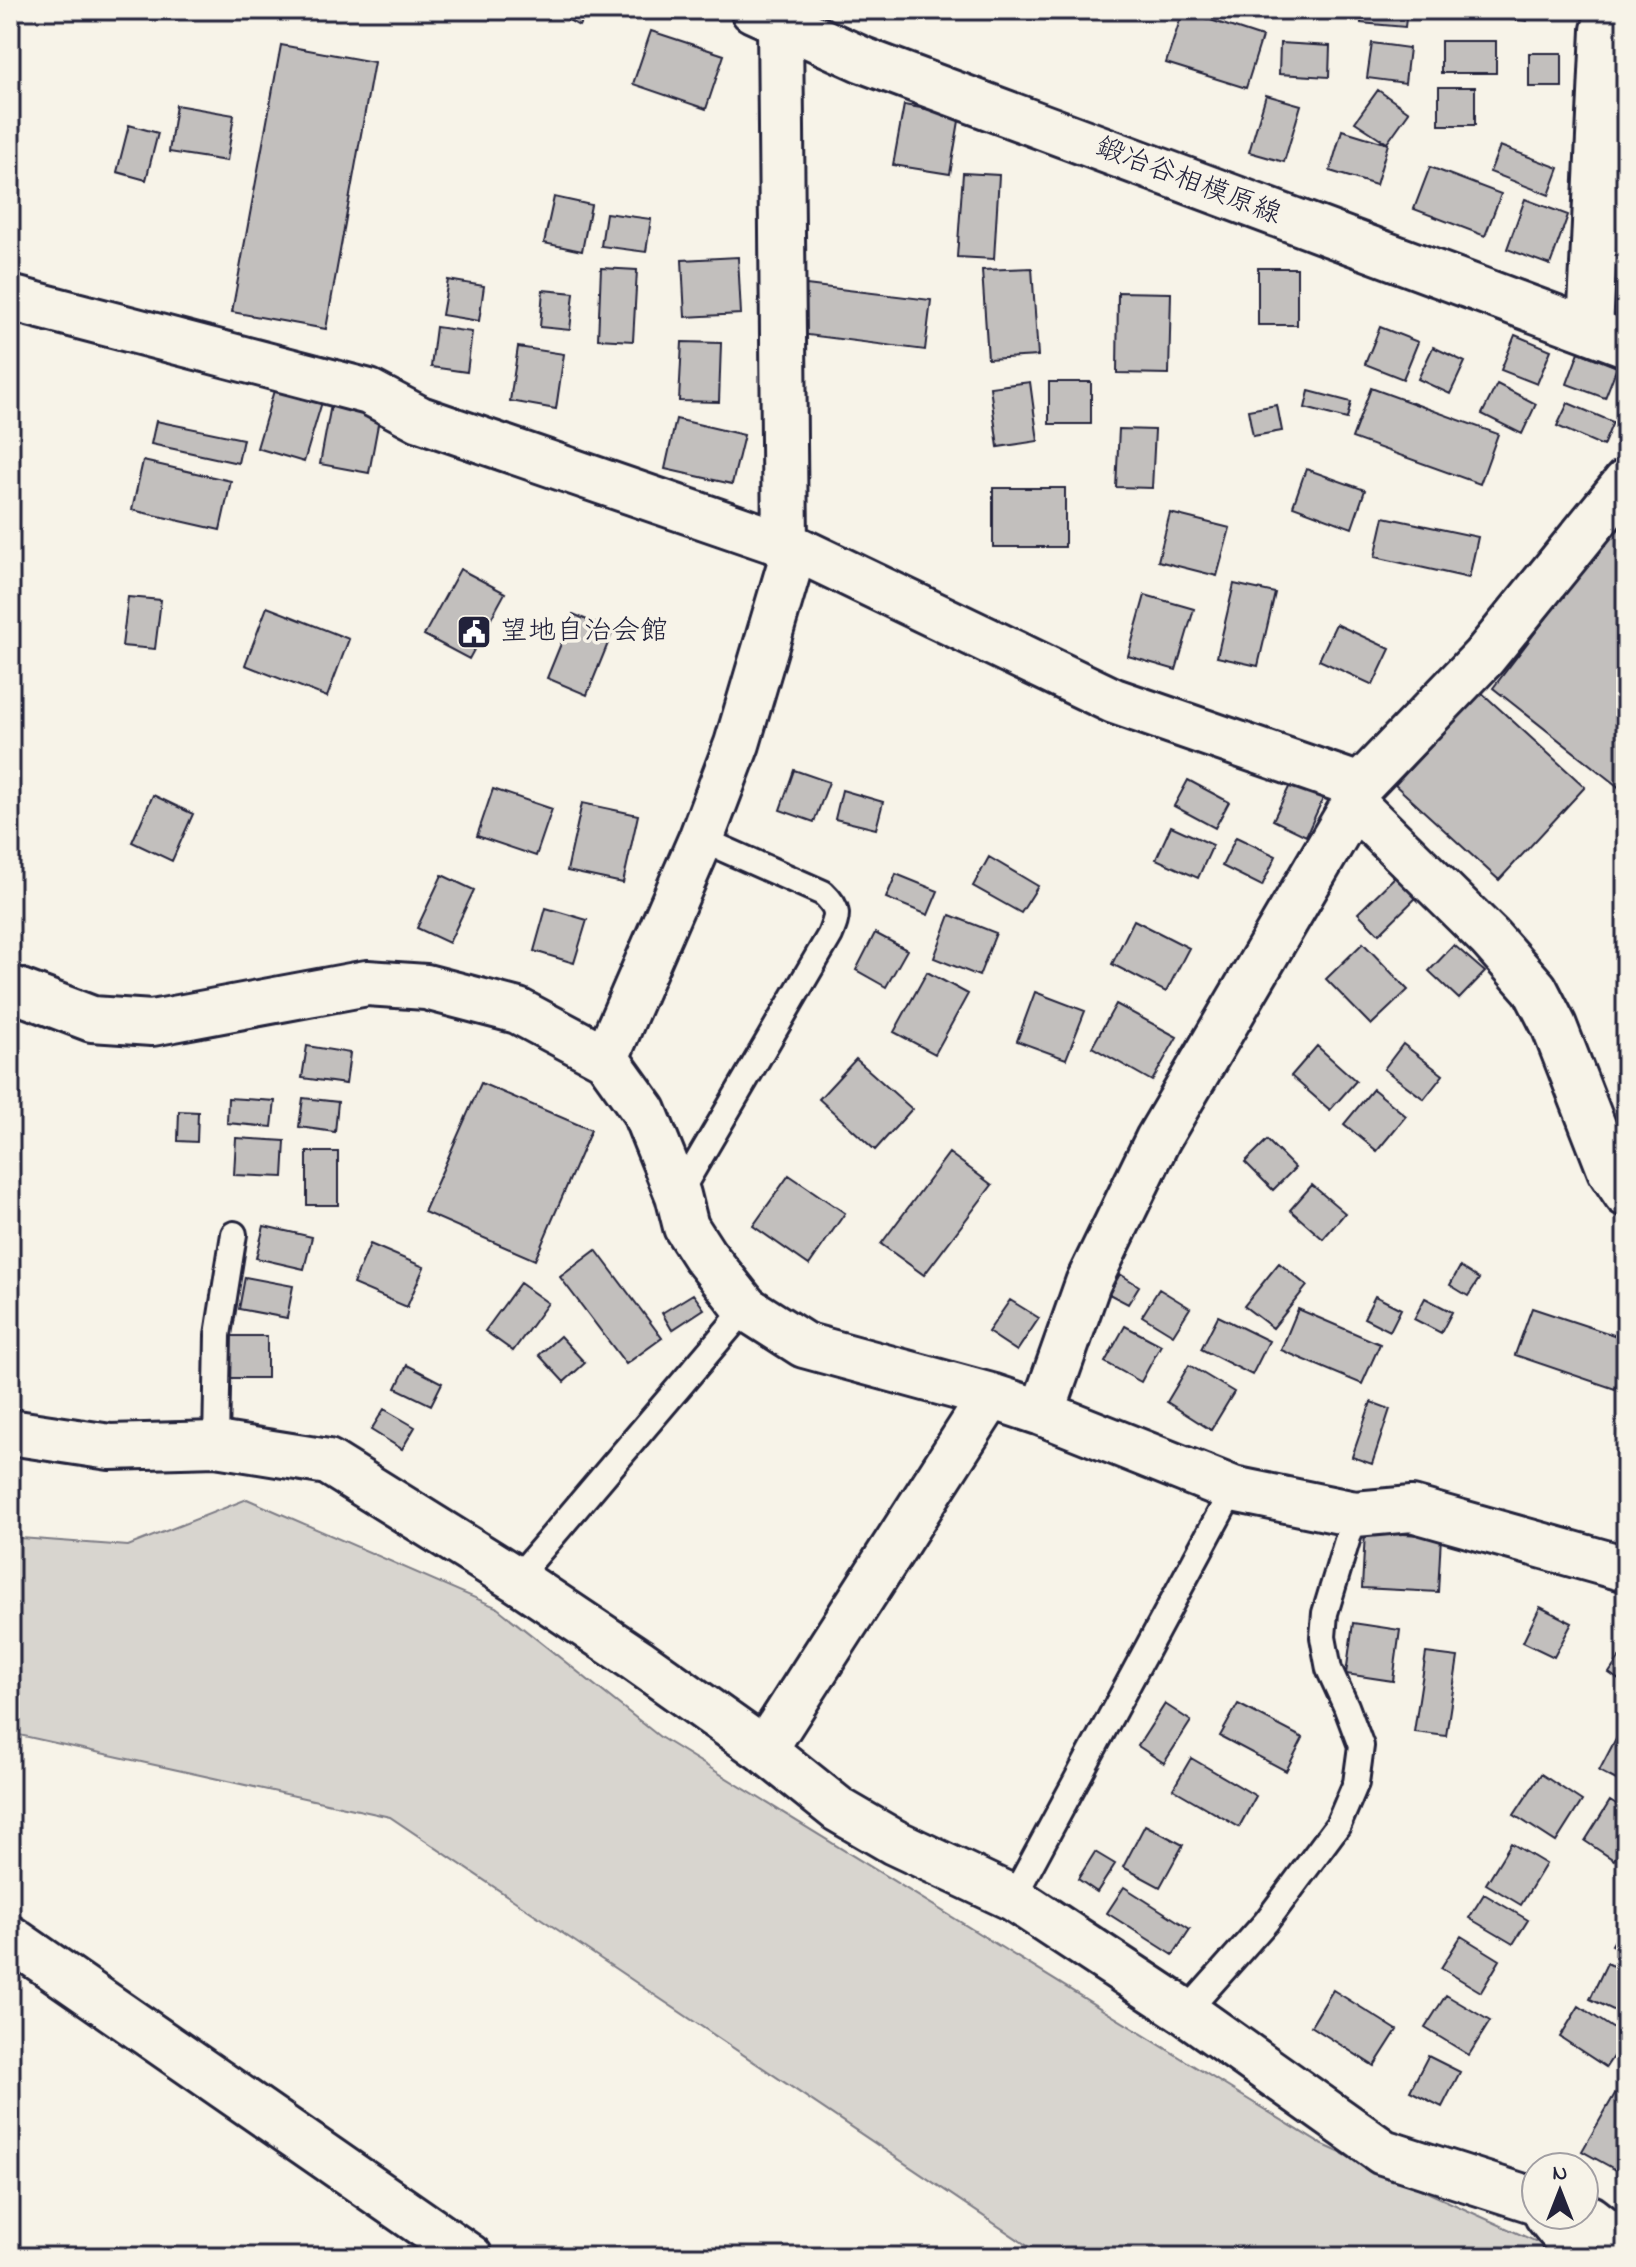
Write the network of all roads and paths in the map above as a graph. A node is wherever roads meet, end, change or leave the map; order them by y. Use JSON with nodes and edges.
{"nodes":[{"id":1,"x":1610,"y":10,"type":"edge"},
{"id":2,"x":766,"y":16,"type":"edge"},
{"id":3,"x":1614,"y":124,"type":"edge"},
{"id":4,"x":10,"y":298,"type":"edge"},
{"id":5,"x":1608,"y":337,"type":"edge"},
{"id":6,"x":1626,"y":482,"type":"edge"},
{"id":7,"x":790,"y":547,"type":"junction"},
{"id":8,"x":1357,"y":795,"type":"junction"},
{"id":9,"x":701,"y":839,"type":"junction"},
{"id":10,"x":10,"y":988,"type":"edge"},
{"id":11,"x":606,"y":1058,"type":"junction"},
{"id":12,"x":1626,"y":1194,"type":"edge"},
{"id":13,"x":678,"y":1195,"type":"junction"},
{"id":14,"x":234,"y":1234,"type":"dead end"},
{"id":15,"x":746,"y":1308,"type":"junction"},
{"id":16,"x":991,"y":1396,"type":"junction"},
{"id":17,"x":1042,"y":1413,"type":"junction"},
{"id":18,"x":10,"y":1432,"type":"edge"},
{"id":19,"x":216,"y":1444,"type":"junction"},
{"id":20,"x":1233,"y":1489,"type":"junction"},
{"id":21,"x":1355,"y":1514,"type":"junction"},
{"id":22,"x":1626,"y":1569,"type":"edge"},
{"id":23,"x":516,"y":1579,"type":"junction"},
{"id":24,"x":764,"y":1750,"type":"junction"},
{"id":25,"x":1013,"y":1898,"type":"junction"},
{"id":26,"x":10,"y":1938,"type":"edge"},
{"id":27,"x":1186,"y":2012,"type":"junction"},
{"id":28,"x":1520,"y":2199,"type":"edge"},
{"id":29,"x":1600,"y":2226,"type":"edge"},
{"id":30,"x":1560,"y":2231,"type":"edge"},
{"id":31,"x":1626,"y":2246,"type":"edge"},
{"id":32,"x":470,"y":2257,"type":"edge"},
{"id":33,"x":1581,"y":2257,"type":"edge"}],
"edges":[{"from":1,"to":3,"type":"street"},
{"from":2,"to":5,"type":"street","name":"鍛冶谷相模原線"},
{"from":2,"to":7,"type":"street"},
{"from":3,"to":5,"type":"street"},
{"from":4,"to":7,"type":"street"},
{"from":6,"to":8,"type":"street"},
{"from":7,"to":8,"type":"street"},
{"from":7,"to":9,"type":"street"},
{"from":8,"to":12,"type":"street"},
{"from":8,"to":17,"type":"street"},
{"from":9,"to":11,"type":"street"},
{"from":9,"to":13,"type":"lane"},
{"from":10,"to":11,"type":"street"},
{"from":11,"to":13,"type":"street"},
{"from":13,"to":15,"type":"street"},
{"from":14,"to":19,"type":"lane"},
{"from":15,"to":16,"type":"street"},
{"from":15,"to":23,"type":"lane"},
{"from":16,"to":17,"type":"street"},
{"from":16,"to":24,"type":"street"},
{"from":17,"to":20,"type":"street"},
{"from":18,"to":19,"type":"street"},
{"from":19,"to":23,"type":"street"},
{"from":20,"to":21,"type":"street"},
{"from":20,"to":25,"type":"lane"},
{"from":21,"to":22,"type":"street"},
{"from":21,"to":27,"type":"lane"},
{"from":23,"to":24,"type":"street"},
{"from":24,"to":25,"type":"street"},
{"from":25,"to":27,"type":"street"},
{"from":26,"to":32,"type":"street"},
{"from":27,"to":28,"type":"street"},
{"from":29,"to":31,"type":"street"},
{"from":30,"to":33,"type":"street"}]}
